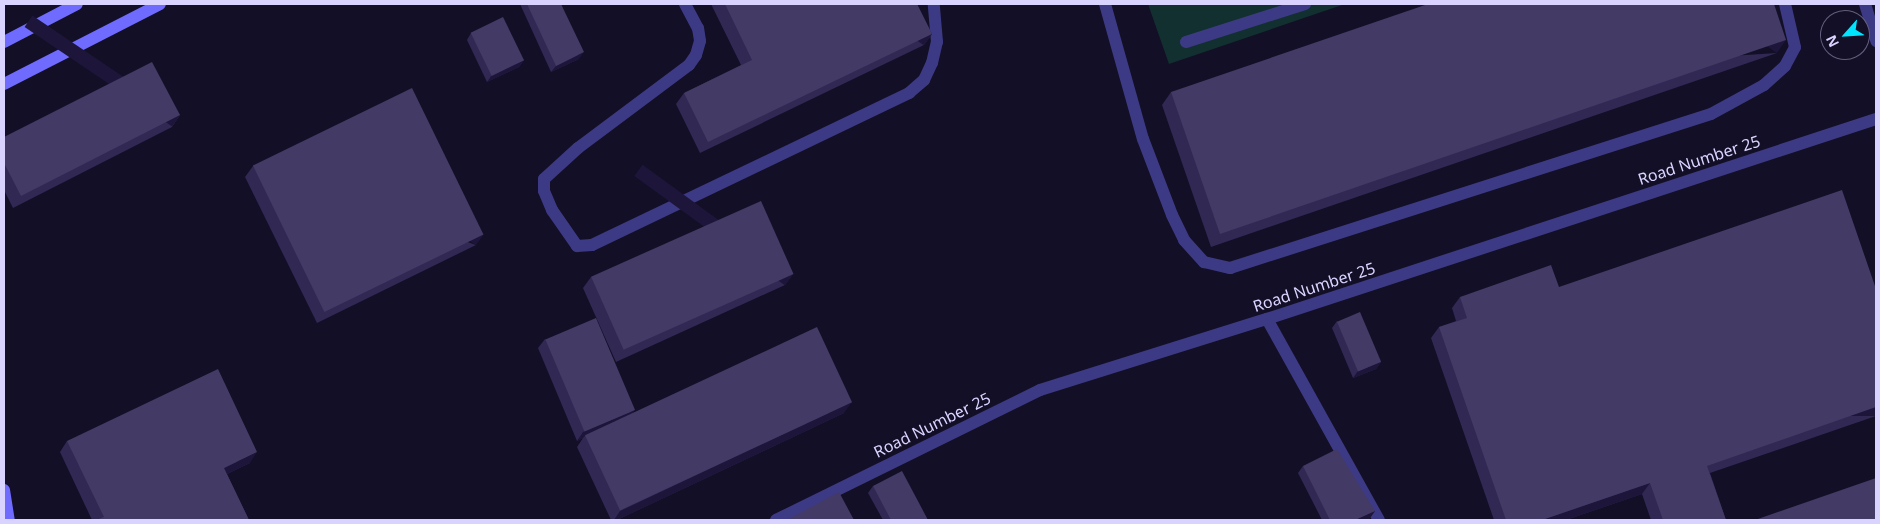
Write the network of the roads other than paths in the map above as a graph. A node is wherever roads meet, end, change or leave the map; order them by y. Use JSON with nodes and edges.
{"nodes":[{"id":1,"x":77,"y":4,"type":"edge"},
{"id":2,"x":160,"y":4,"type":"edge"},
{"id":3,"x":685,"y":4,"type":"edge"},
{"id":4,"x":934,"y":4,"type":"edge"},
{"id":5,"x":1105,"y":4,"type":"edge"},
{"id":6,"x":1305,"y":4,"type":"edge"},
{"id":7,"x":1785,"y":4,"type":"edge"},
{"id":8,"x":1865,"y":4,"type":"edge"},
{"id":9,"x":1876,"y":41,"type":"edge"},
{"id":10,"x":4,"y":42,"type":"edge"},
{"id":11,"x":1186,"y":42,"type":"dead end"},
{"id":12,"x":4,"y":84,"type":"edge"},
{"id":13,"x":1876,"y":119,"type":"edge"},
{"id":14,"x":1267,"y":319,"type":"junction"},
{"id":15,"x":4,"y":490,"type":"edge"},
{"id":16,"x":9,"y":520,"type":"edge"},
{"id":17,"x":776,"y":520,"type":"edge"},
{"id":18,"x":1379,"y":520,"type":"edge"}],
"edges":[{"from":1,"to":10,"type":"main road"},
{"from":2,"to":12,"type":"main road"},
{"from":3,"to":4,"type":"street"},
{"from":5,"to":7,"type":"street"},
{"from":6,"to":11,"type":"street"},
{"from":8,"to":9,"type":"street"},
{"from":13,"to":14,"type":"street","name":"Road Number 25"},
{"from":14,"to":17,"type":"street","name":"Road Number 25"},
{"from":14,"to":18,"type":"street"},
{"from":15,"to":16,"type":"main road"}]}
